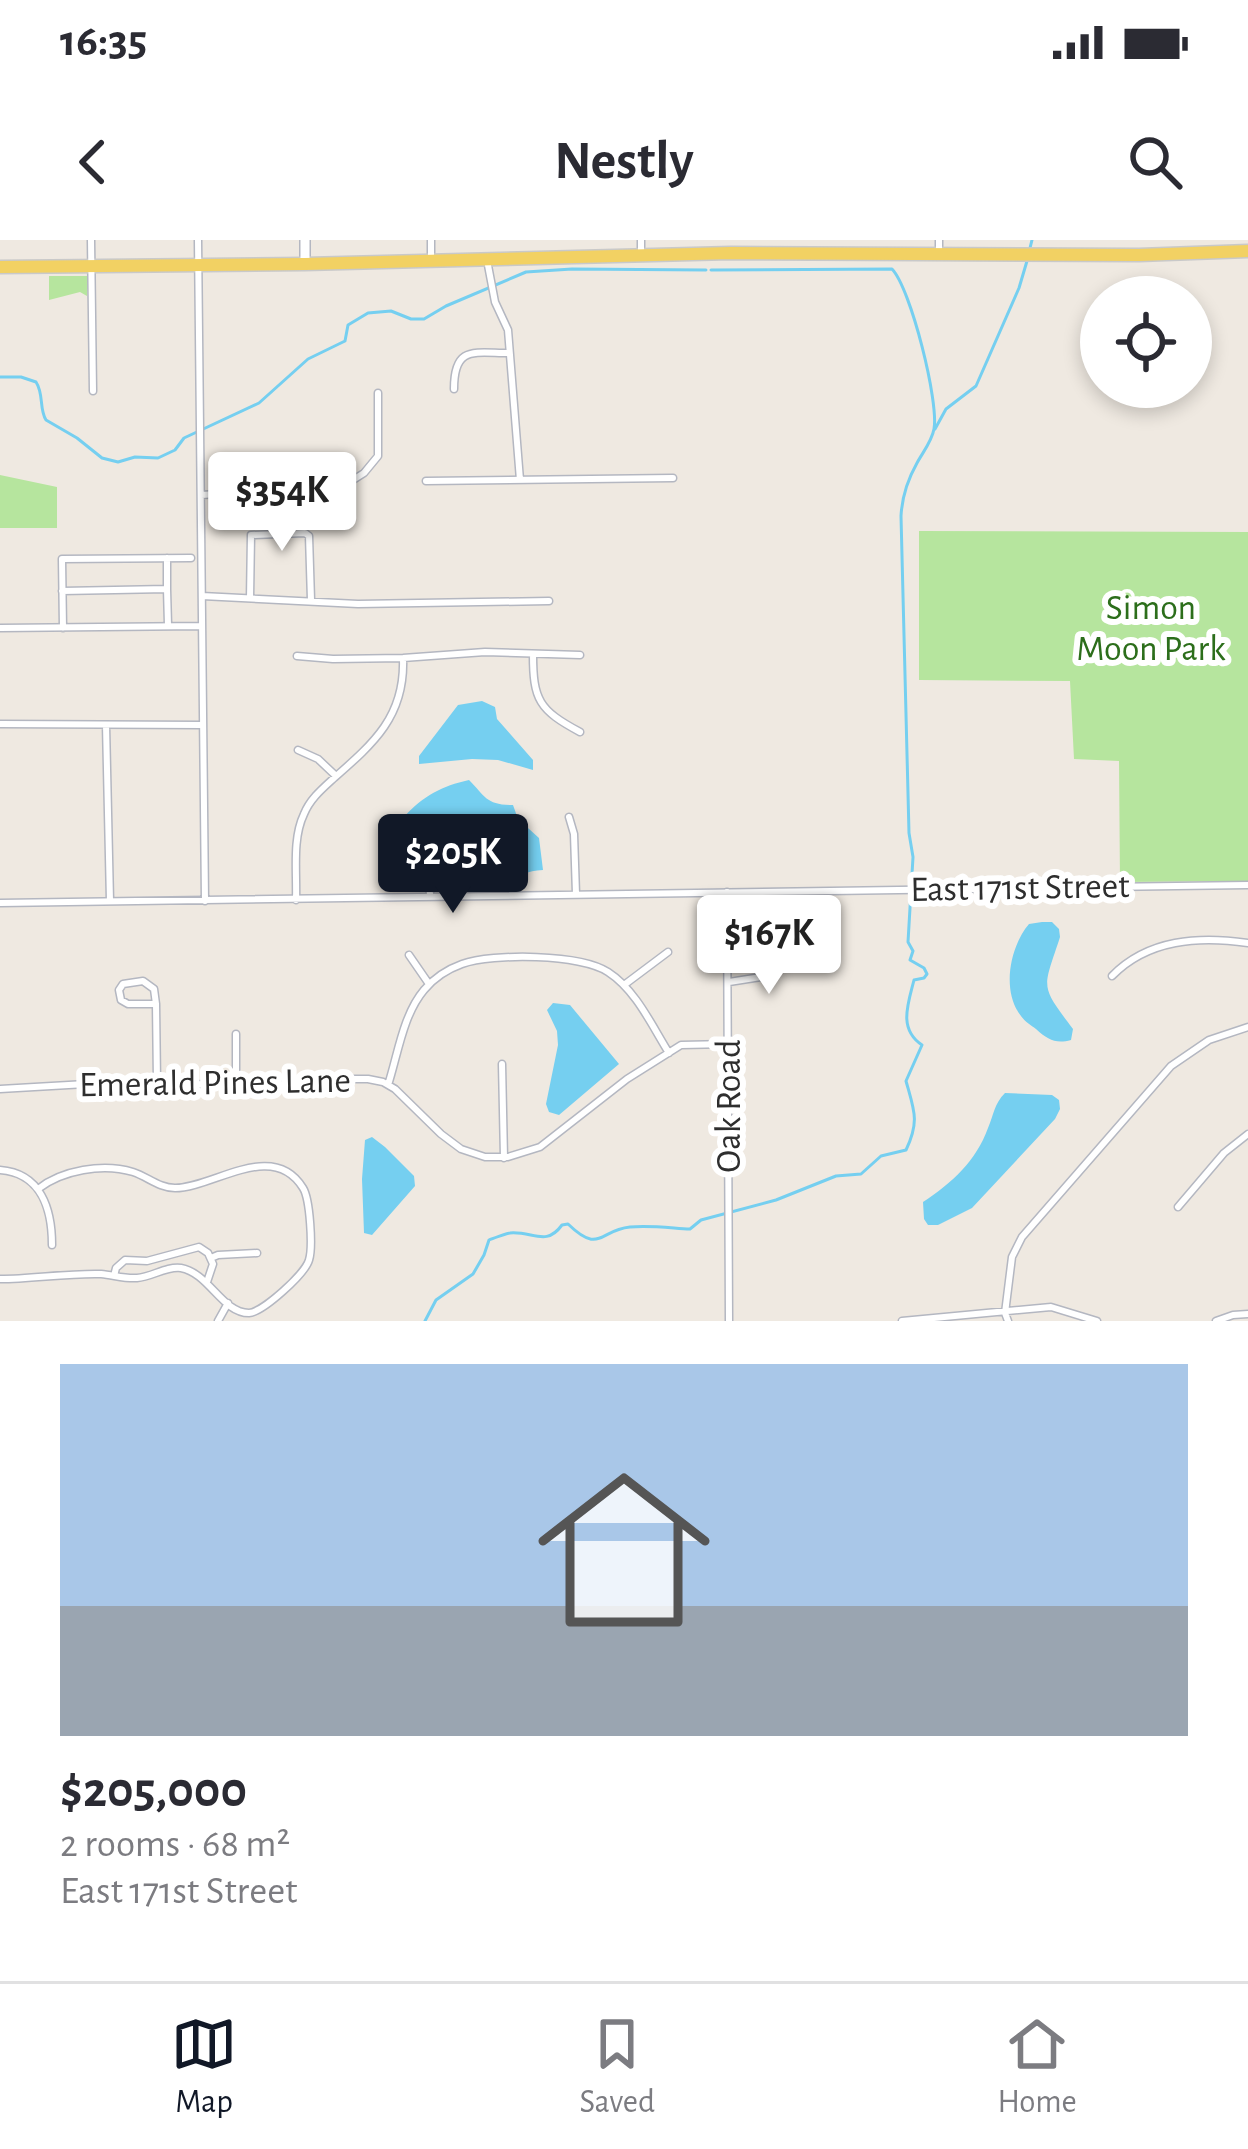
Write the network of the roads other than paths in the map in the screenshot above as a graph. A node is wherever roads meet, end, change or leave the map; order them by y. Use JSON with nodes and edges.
{"nodes":[{"id":1,"x":92,"y":240,"type":"edge"},
{"id":2,"x":198,"y":240,"type":"edge"},
{"id":3,"x":305,"y":240,"type":"edge"},
{"id":4,"x":431,"y":240,"type":"edge"},
{"id":5,"x":641,"y":247,"type":"edge"},
{"id":6,"x":934,"y":247,"type":"edge"},
{"id":7,"x":1248,"y":254,"type":"edge"},
{"id":8,"x":487,"y":259,"type":"junction"},
{"id":9,"x":431,"y":261,"type":"junction"},
{"id":10,"x":305,"y":264,"type":"junction"},
{"id":11,"x":198,"y":265,"type":"junction"},
{"id":12,"x":0,"y":266,"type":"edge"},
{"id":13,"x":92,"y":266,"type":"junction"},
{"id":14,"x":509,"y":353,"type":"junction"},
{"id":15,"x":454,"y":389,"type":"dead end"},
{"id":16,"x":93,"y":391,"type":"dead end"},
{"id":17,"x":378,"y":394,"type":"dead end"},
{"id":18,"x":674,"y":478,"type":"dead end"},
{"id":19,"x":520,"y":480,"type":"junction"},
{"id":20,"x":426,"y":481,"type":"dead end"},
{"id":21,"x":201,"y":495,"type":"junction"},
{"id":22,"x":167,"y":558,"type":"junction"},
{"id":23,"x":191,"y":558,"type":"dead end"},
{"id":24,"x":167,"y":590,"type":"junction"},
{"id":25,"x":62,"y":592,"type":"junction"},
{"id":26,"x":202,"y":596,"type":"junction"},
{"id":27,"x":250,"y":598,"type":"junction"},
{"id":28,"x":310,"y":601,"type":"junction"},
{"id":29,"x":549,"y":601,"type":"dead end"},
{"id":30,"x":168,"y":626,"type":"junction"},
{"id":31,"x":202,"y":626,"type":"junction"},
{"id":32,"x":0,"y":628,"type":"edge"},
{"id":33,"x":63,"y":628,"type":"junction"},
{"id":34,"x":533,"y":654,"type":"junction"},
{"id":35,"x":580,"y":655,"type":"dead end"},
{"id":36,"x":297,"y":656,"type":"dead end"},
{"id":37,"x":404,"y":658,"type":"junction"},
{"id":38,"x":0,"y":724,"type":"edge"},
{"id":39,"x":106,"y":724,"type":"junction"},
{"id":40,"x":203,"y":725,"type":"junction"},
{"id":41,"x":580,"y":732,"type":"dead end"},
{"id":42,"x":298,"y":750,"type":"dead end"},
{"id":43,"x":336,"y":776,"type":"junction"},
{"id":44,"x":569,"y":817,"type":"dead end"},
{"id":45,"x":404,"y":838,"type":"dead end"},
{"id":46,"x":1248,"y":885,"type":"edge"},
{"id":47,"x":727,"y":892,"type":"junction"},
{"id":48,"x":576,"y":894,"type":"junction"},
{"id":49,"x":430,"y":895,"type":"junction"},
{"id":50,"x":296,"y":900,"type":"junction"},
{"id":51,"x":206,"y":901,"type":"junction"},
{"id":52,"x":110,"y":902,"type":"junction"},
{"id":53,"x":0,"y":903,"type":"edge"},
{"id":54,"x":1248,"y":943,"type":"edge"},
{"id":55,"x":668,"y":952,"type":"dead end"},
{"id":56,"x":409,"y":955,"type":"dead end"},
{"id":57,"x":793,"y":961,"type":"dead end"},
{"id":58,"x":1112,"y":976,"type":"dead end"},
{"id":59,"x":729,"y":982,"type":"junction"},
{"id":60,"x":429,"y":984,"type":"junction"},
{"id":61,"x":624,"y":985,"type":"junction"},
{"id":62,"x":156,"y":1004,"type":"junction"},
{"id":63,"x":1248,"y":1027,"type":"edge"},
{"id":64,"x":236,"y":1034,"type":"dead end"},
{"id":65,"x":729,"y":1043,"type":"junction"},
{"id":66,"x":669,"y":1053,"type":"junction"},
{"id":67,"x":502,"y":1064,"type":"dead end"},
{"id":68,"x":158,"y":1082,"type":"junction"},
{"id":69,"x":388,"y":1085,"type":"junction"},
{"id":70,"x":236,"y":1086,"type":"junction"},
{"id":71,"x":0,"y":1089,"type":"edge"},
{"id":72,"x":1248,"y":1134,"type":"edge"},
{"id":73,"x":504,"y":1157,"type":"junction"},
{"id":74,"x":0,"y":1170,"type":"edge"},
{"id":75,"x":38,"y":1189,"type":"junction"},
{"id":76,"x":1178,"y":1207,"type":"dead end"},
{"id":77,"x":52,"y":1245,"type":"dead end"},
{"id":78,"x":257,"y":1253,"type":"dead end"},
{"id":79,"x":211,"y":1258,"type":"junction"},
{"id":80,"x":115,"y":1276,"type":"junction"},
{"id":81,"x":0,"y":1279,"type":"edge"},
{"id":82,"x":206,"y":1282,"type":"junction"},
{"id":83,"x":228,"y":1303,"type":"junction"},
{"id":84,"x":1248,"y":1314,"type":"edge"},
{"id":85,"x":1006,"y":1317,"type":"edge"},
{"id":86,"x":218,"y":1321,"type":"edge"},
{"id":87,"x":729,"y":1321,"type":"edge"},
{"id":88,"x":902,"y":1321,"type":"edge"},
{"id":89,"x":1097,"y":1321,"type":"edge"},
{"id":90,"x":1216,"y":1321,"type":"edge"}],
"edges":[{"from":1,"to":13,"type":"street"},
{"from":2,"to":11,"type":"street"},
{"from":3,"to":10,"type":"street"},
{"from":4,"to":9,"type":"street"},
{"from":5,"to":6,"type":"main road"},
{"from":5,"to":8,"type":"main road"},
{"from":6,"to":7,"type":"main road"},
{"from":8,"to":9,"type":"main road"},
{"from":8,"to":14,"type":"street"},
{"from":9,"to":10,"type":"main road"},
{"from":10,"to":11,"type":"main road"},
{"from":11,"to":13,"type":"main road"},
{"from":11,"to":21,"type":"street"},
{"from":12,"to":13,"type":"main road"},
{"from":13,"to":16,"type":"street"},
{"from":14,"to":15,"type":"street"},
{"from":14,"to":19,"type":"street"},
{"from":17,"to":21,"type":"street"},
{"from":18,"to":19,"type":"street"},
{"from":19,"to":20,"type":"street"},
{"from":21,"to":26,"type":"street"},
{"from":22,"to":23,"type":"street"},
{"from":22,"to":24,"type":"street"},
{"from":22,"to":25,"type":"street"},
{"from":24,"to":25,"type":"street"},
{"from":24,"to":30,"type":"street"},
{"from":25,"to":33,"type":"street"},
{"from":26,"to":27,"type":"street"},
{"from":26,"to":31,"type":"street"},
{"from":27,"to":28,"type":"street"},
{"from":27,"to":28,"type":"street"},
{"from":28,"to":29,"type":"street"},
{"from":30,"to":31,"type":"street"},
{"from":30,"to":33,"type":"street"},
{"from":31,"to":40,"type":"street"},
{"from":32,"to":33,"type":"street"},
{"from":34,"to":35,"type":"street"},
{"from":34,"to":37,"type":"street"},
{"from":34,"to":41,"type":"street"},
{"from":36,"to":37,"type":"street"},
{"from":37,"to":43,"type":"street"},
{"from":38,"to":39,"type":"street"},
{"from":39,"to":40,"type":"street"},
{"from":39,"to":52,"type":"street"},
{"from":40,"to":51,"type":"street"},
{"from":42,"to":43,"type":"street"},
{"from":43,"to":50,"type":"street"},
{"from":44,"to":48,"type":"street"},
{"from":45,"to":49,"type":"street"},
{"from":46,"to":47,"type":"street","name":"East 171st Street"},
{"from":47,"to":48,"type":"street","name":"East 171st Street"},
{"from":47,"to":59,"type":"street","name":"Oak Road"},
{"from":48,"to":49,"type":"street","name":"East 171st Street"},
{"from":49,"to":50,"type":"street","name":"East 171st Street"},
{"from":50,"to":51,"type":"street","name":"East 171st Street"},
{"from":51,"to":52,"type":"street","name":"East 171st Street"},
{"from":52,"to":53,"type":"street","name":"East 171st Street"},
{"from":54,"to":58,"type":"street"},
{"from":55,"to":61,"type":"street"},
{"from":56,"to":60,"type":"street"},
{"from":57,"to":59,"type":"street"},
{"from":59,"to":65,"type":"street","name":"Oak Road"},
{"from":60,"to":61,"type":"street"},
{"from":60,"to":69,"type":"street"},
{"from":61,"to":66,"type":"street"},
{"from":62,"to":62,"type":"street"},
{"from":62,"to":68,"type":"street"},
{"from":63,"to":85,"type":"street"},
{"from":64,"to":70,"type":"street"},
{"from":65,"to":66,"type":"street"},
{"from":65,"to":87,"type":"street","name":"Oak Road"},
{"from":66,"to":73,"type":"street"},
{"from":67,"to":73,"type":"street"},
{"from":68,"to":70,"type":"street","name":"Emerald Pines Lane"},
{"from":68,"to":71,"type":"street","name":"Emerald Pines Lane"},
{"from":69,"to":70,"type":"street","name":"Emerald Pines Lane"},
{"from":69,"to":73,"type":"street","name":"Emerald Pines Lane"},
{"from":72,"to":76,"type":"street"},
{"from":74,"to":75,"type":"street"},
{"from":75,"to":77,"type":"street"},
{"from":75,"to":83,"type":"street"},
{"from":78,"to":79,"type":"street"},
{"from":79,"to":80,"type":"street"},
{"from":79,"to":82,"type":"street"},
{"from":80,"to":81,"type":"street"},
{"from":80,"to":82,"type":"street"},
{"from":82,"to":83,"type":"street"},
{"from":83,"to":86,"type":"street"},
{"from":84,"to":90,"type":"street"},
{"from":85,"to":88,"type":"street"},
{"from":85,"to":89,"type":"street"}]}
